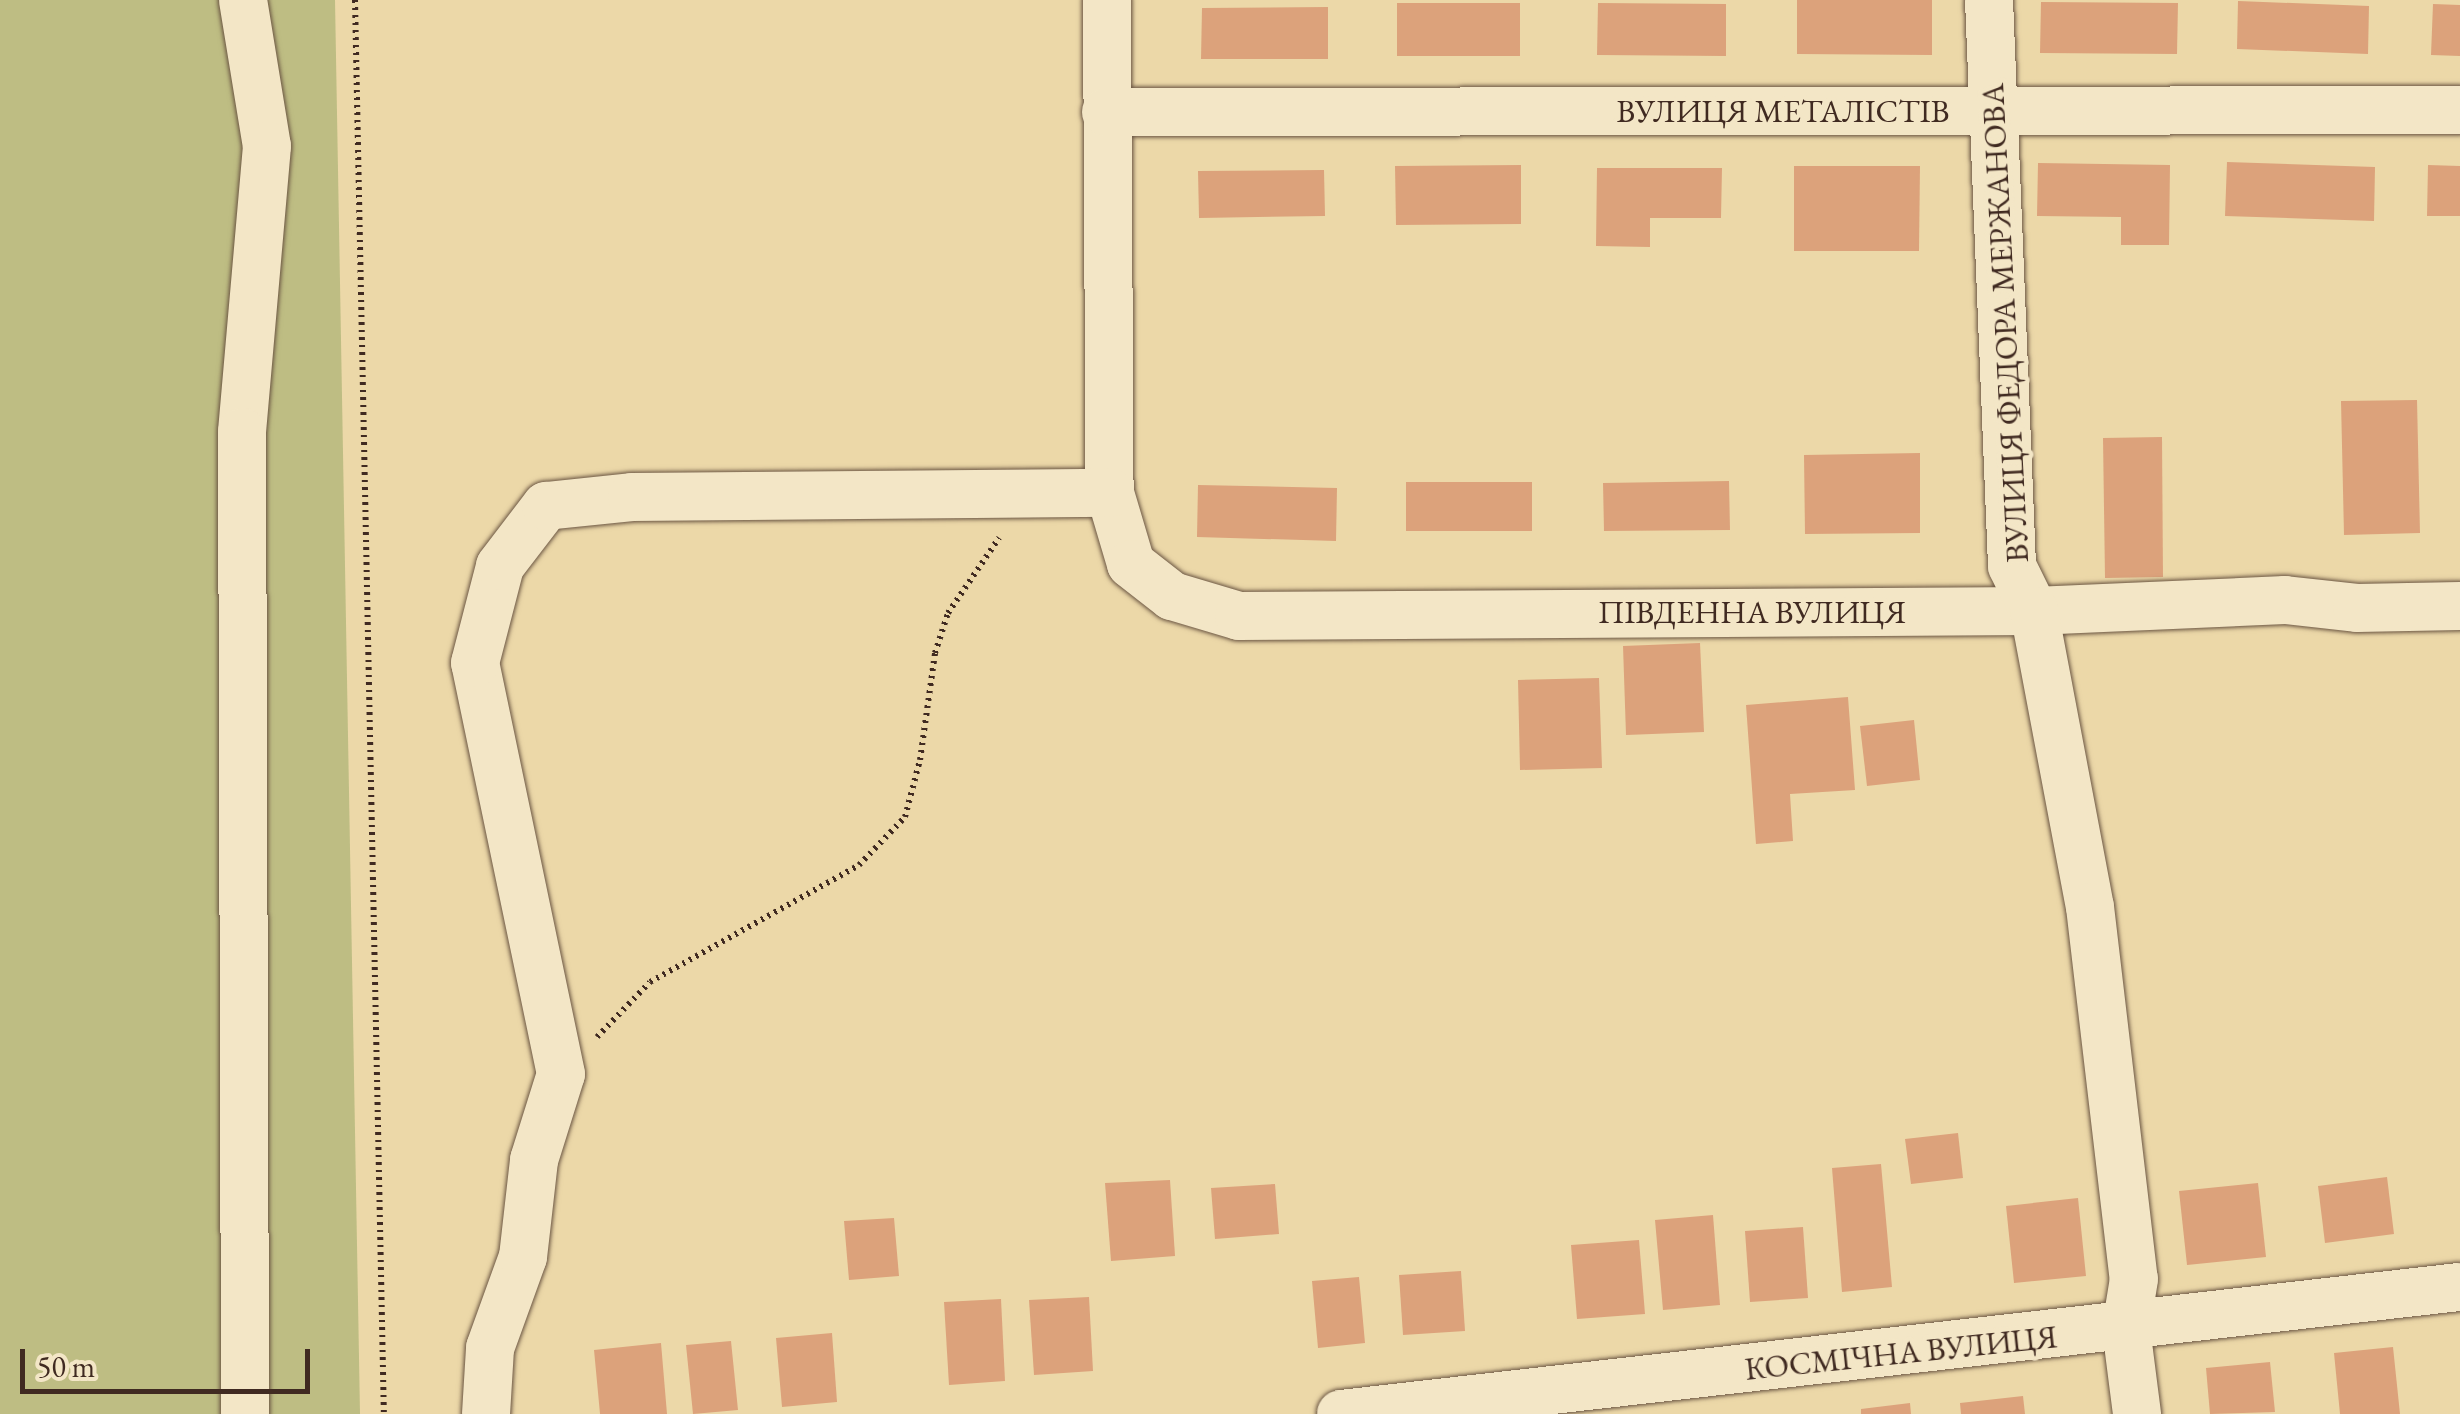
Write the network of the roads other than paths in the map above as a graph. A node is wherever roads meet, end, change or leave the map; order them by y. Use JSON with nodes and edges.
{"nodes":[{"id":1,"x":244,"y":0,"type":"edge"},
{"id":2,"x":1107,"y":0,"type":"edge"},
{"id":3,"x":1989,"y":0,"type":"edge"},
{"id":4,"x":2460,"y":110,"type":"edge"},
{"id":5,"x":1992,"y":111,"type":"junction"},
{"id":6,"x":1106,"y":112,"type":"junction"},
{"id":7,"x":1110,"y":493,"type":"junction"},
{"id":8,"x":2460,"y":606,"type":"edge"},
{"id":9,"x":2034,"y":610,"type":"junction"},
{"id":10,"x":2460,"y":1287,"type":"edge"},
{"id":11,"x":2126,"y":1328,"type":"junction"},
{"id":12,"x":245,"y":1414,"type":"edge"},
{"id":13,"x":486,"y":1414,"type":"edge"},
{"id":14,"x":1341,"y":1414,"type":"edge"},
{"id":15,"x":2137,"y":1414,"type":"edge"}],
"edges":[{"from":1,"to":12,"type":"street"},
{"from":2,"to":6,"type":"street","name":"ПІВДЕННА ВУЛИЦЯ"},
{"from":3,"to":5,"type":"street","name":"ВУЛИЦЯ ФЕДОРА МЕРЖАНОВА"},
{"from":4,"to":5,"type":"street","name":"ВУЛИЦЯ МЕТАЛІСТІВ"},
{"from":5,"to":6,"type":"street","name":"ВУЛИЦЯ МЕТАЛІСТІВ"},
{"from":5,"to":9,"type":"street","name":"ВУЛИЦЯ ФЕДОРА МЕРЖАНОВА"},
{"from":6,"to":7,"type":"street","name":"ПІВДЕННА ВУЛИЦЯ"},
{"from":7,"to":9,"type":"street","name":"ПІВДЕННА ВУЛИЦЯ"},
{"from":7,"to":13,"type":"street"},
{"from":8,"to":9,"type":"street","name":"ПІВДЕННА ВУЛИЦЯ"},
{"from":9,"to":11,"type":"street","name":"ВУЛИЦЯ ФЕДОРА МЕРЖАНОВА"},
{"from":10,"to":11,"type":"street","name":"КОСМІЧНА ВУЛИЦЯ"},
{"from":11,"to":14,"type":"street","name":"КОСМІЧНА ВУЛИЦЯ"},
{"from":11,"to":15,"type":"street","name":"ВУЛИЦЯ ФЕДОРА МЕРЖАНОВА"}]}
